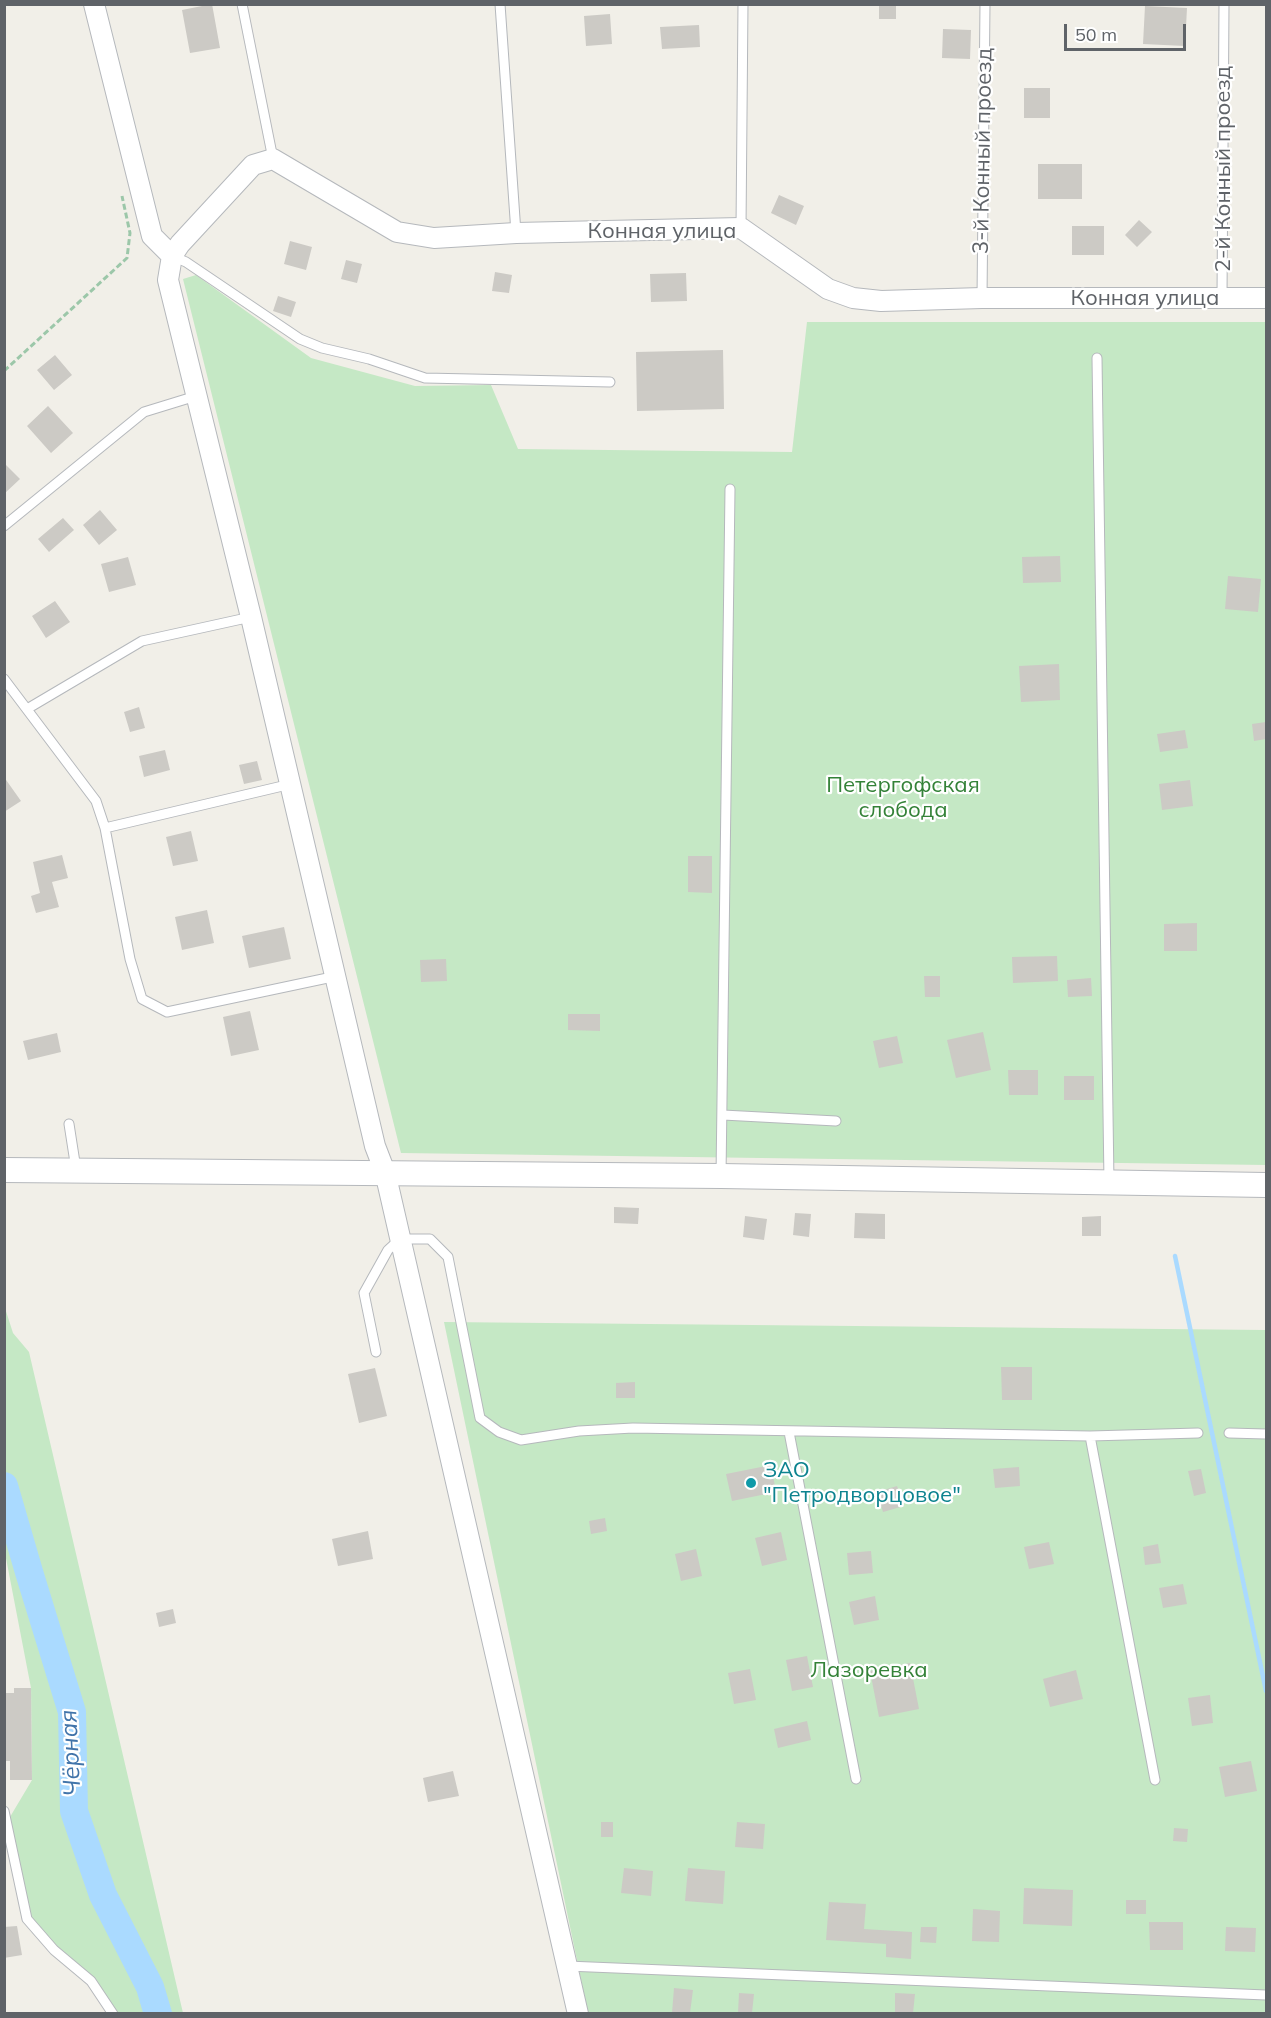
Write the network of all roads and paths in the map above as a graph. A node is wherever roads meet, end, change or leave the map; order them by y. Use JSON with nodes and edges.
{"nodes":[{"id":1,"x":94,"y":4,"type":"edge"},
{"id":2,"x":242,"y":4,"type":"edge"},
{"id":3,"x":500,"y":4,"type":"edge"},
{"id":4,"x":743,"y":4,"type":"edge"},
{"id":5,"x":985,"y":4,"type":"edge"},
{"id":6,"x":1224,"y":4,"type":"edge"},
{"id":7,"x":273,"y":159,"type":"junction"},
{"id":8,"x":121,"y":190,"type":"dead end"},
{"id":9,"x":741,"y":228,"type":"junction"},
{"id":10,"x":516,"y":233,"type":"junction"},
{"id":11,"x":172,"y":256,"type":"junction"},
{"id":12,"x":1222,"y":297,"type":"junction"},
{"id":13,"x":982,"y":298,"type":"junction"},
{"id":14,"x":1266,"y":298,"type":"edge"},
{"id":15,"x":1097,"y":358,"type":"dead end"},
{"id":16,"x":4,"y":371,"type":"edge"},
{"id":17,"x":610,"y":382,"type":"dead end"},
{"id":18,"x":196,"y":396,"type":"junction"},
{"id":19,"x":730,"y":489,"type":"dead end"},
{"id":20,"x":4,"y":526,"type":"edge"},
{"id":21,"x":252,"y":617,"type":"junction"},
{"id":22,"x":4,"y":679,"type":"edge"},
{"id":23,"x":27,"y":709,"type":"junction"},
{"id":24,"x":291,"y":784,"type":"junction"},
{"id":25,"x":105,"y":828,"type":"junction"},
{"id":26,"x":337,"y":976,"type":"junction"},
{"id":27,"x":723,"y":1115,"type":"junction"},
{"id":28,"x":836,"y":1121,"type":"dead end"},
{"id":29,"x":69,"y":1124,"type":"dead end"},
{"id":30,"x":4,"y":1170,"type":"edge"},
{"id":31,"x":76,"y":1171,"type":"junction"},
{"id":32,"x":385,"y":1172,"type":"junction"},
{"id":33,"x":721,"y":1176,"type":"junction"},
{"id":34,"x":1109,"y":1182,"type":"junction"},
{"id":35,"x":1266,"y":1185,"type":"edge"},
{"id":36,"x":400,"y":1239,"type":"junction"},
{"id":37,"x":376,"y":1352,"type":"dead end"},
{"id":38,"x":789,"y":1432,"type":"junction"},
{"id":39,"x":1198,"y":1433,"type":"dead end"},
{"id":40,"x":1229,"y":1433,"type":"dead end"},
{"id":41,"x":1266,"y":1434,"type":"edge"},
{"id":42,"x":1090,"y":1436,"type":"junction"},
{"id":43,"x":856,"y":1779,"type":"dead end"},
{"id":44,"x":1155,"y":1780,"type":"dead end"},
{"id":45,"x":4,"y":1811,"type":"edge"},
{"id":46,"x":6,"y":1822,"type":"edge"},
{"id":47,"x":567,"y":1966,"type":"junction"},
{"id":48,"x":1266,"y":1995,"type":"edge"},
{"id":49,"x":113,"y":2013,"type":"edge"},
{"id":50,"x":578,"y":2013,"type":"edge"}],
"edges":[{"from":1,"to":11,"type":"street"},
{"from":2,"to":7,"type":"lane"},
{"from":3,"to":10,"type":"lane"},
{"from":4,"to":9,"type":"lane"},
{"from":5,"to":13,"type":"lane","name":"3-й Конный проезд"},
{"from":6,"to":12,"type":"lane","name":"2-й Конный проезд"},
{"from":7,"to":10,"type":"street","name":"Конная улица"},
{"from":7,"to":11,"type":"street"},
{"from":8,"to":16,"type":"path"},
{"from":9,"to":10,"type":"street","name":"Конная улица"},
{"from":9,"to":13,"type":"street","name":"Конная улица"},
{"from":11,"to":17,"type":"lane"},
{"from":11,"to":18,"type":"street"},
{"from":12,"to":13,"type":"street","name":"Конная улица"},
{"from":12,"to":14,"type":"street","name":"Конная улица"},
{"from":15,"to":34,"type":"lane"},
{"from":18,"to":20,"type":"lane"},
{"from":18,"to":21,"type":"street"},
{"from":19,"to":27,"type":"lane"},
{"from":21,"to":23,"type":"lane"},
{"from":21,"to":24,"type":"street"},
{"from":22,"to":23,"type":"lane"},
{"from":23,"to":25,"type":"lane"},
{"from":24,"to":25,"type":"lane"},
{"from":24,"to":26,"type":"street"},
{"from":25,"to":26,"type":"lane"},
{"from":26,"to":32,"type":"street"},
{"from":27,"to":28,"type":"lane"},
{"from":27,"to":33,"type":"lane"},
{"from":29,"to":31,"type":"lane"},
{"from":30,"to":31,"type":"street"},
{"from":31,"to":32,"type":"street"},
{"from":32,"to":33,"type":"street"},
{"from":32,"to":36,"type":"street"},
{"from":33,"to":34,"type":"street"},
{"from":34,"to":35,"type":"street"},
{"from":36,"to":37,"type":"lane"},
{"from":36,"to":38,"type":"lane"},
{"from":36,"to":47,"type":"street"},
{"from":38,"to":42,"type":"lane"},
{"from":38,"to":43,"type":"lane"},
{"from":39,"to":42,"type":"lane"},
{"from":40,"to":41,"type":"lane"},
{"from":42,"to":44,"type":"lane"},
{"from":45,"to":46,"type":"lane"},
{"from":46,"to":49,"type":"lane"},
{"from":47,"to":48,"type":"lane"},
{"from":47,"to":50,"type":"street"}]}
